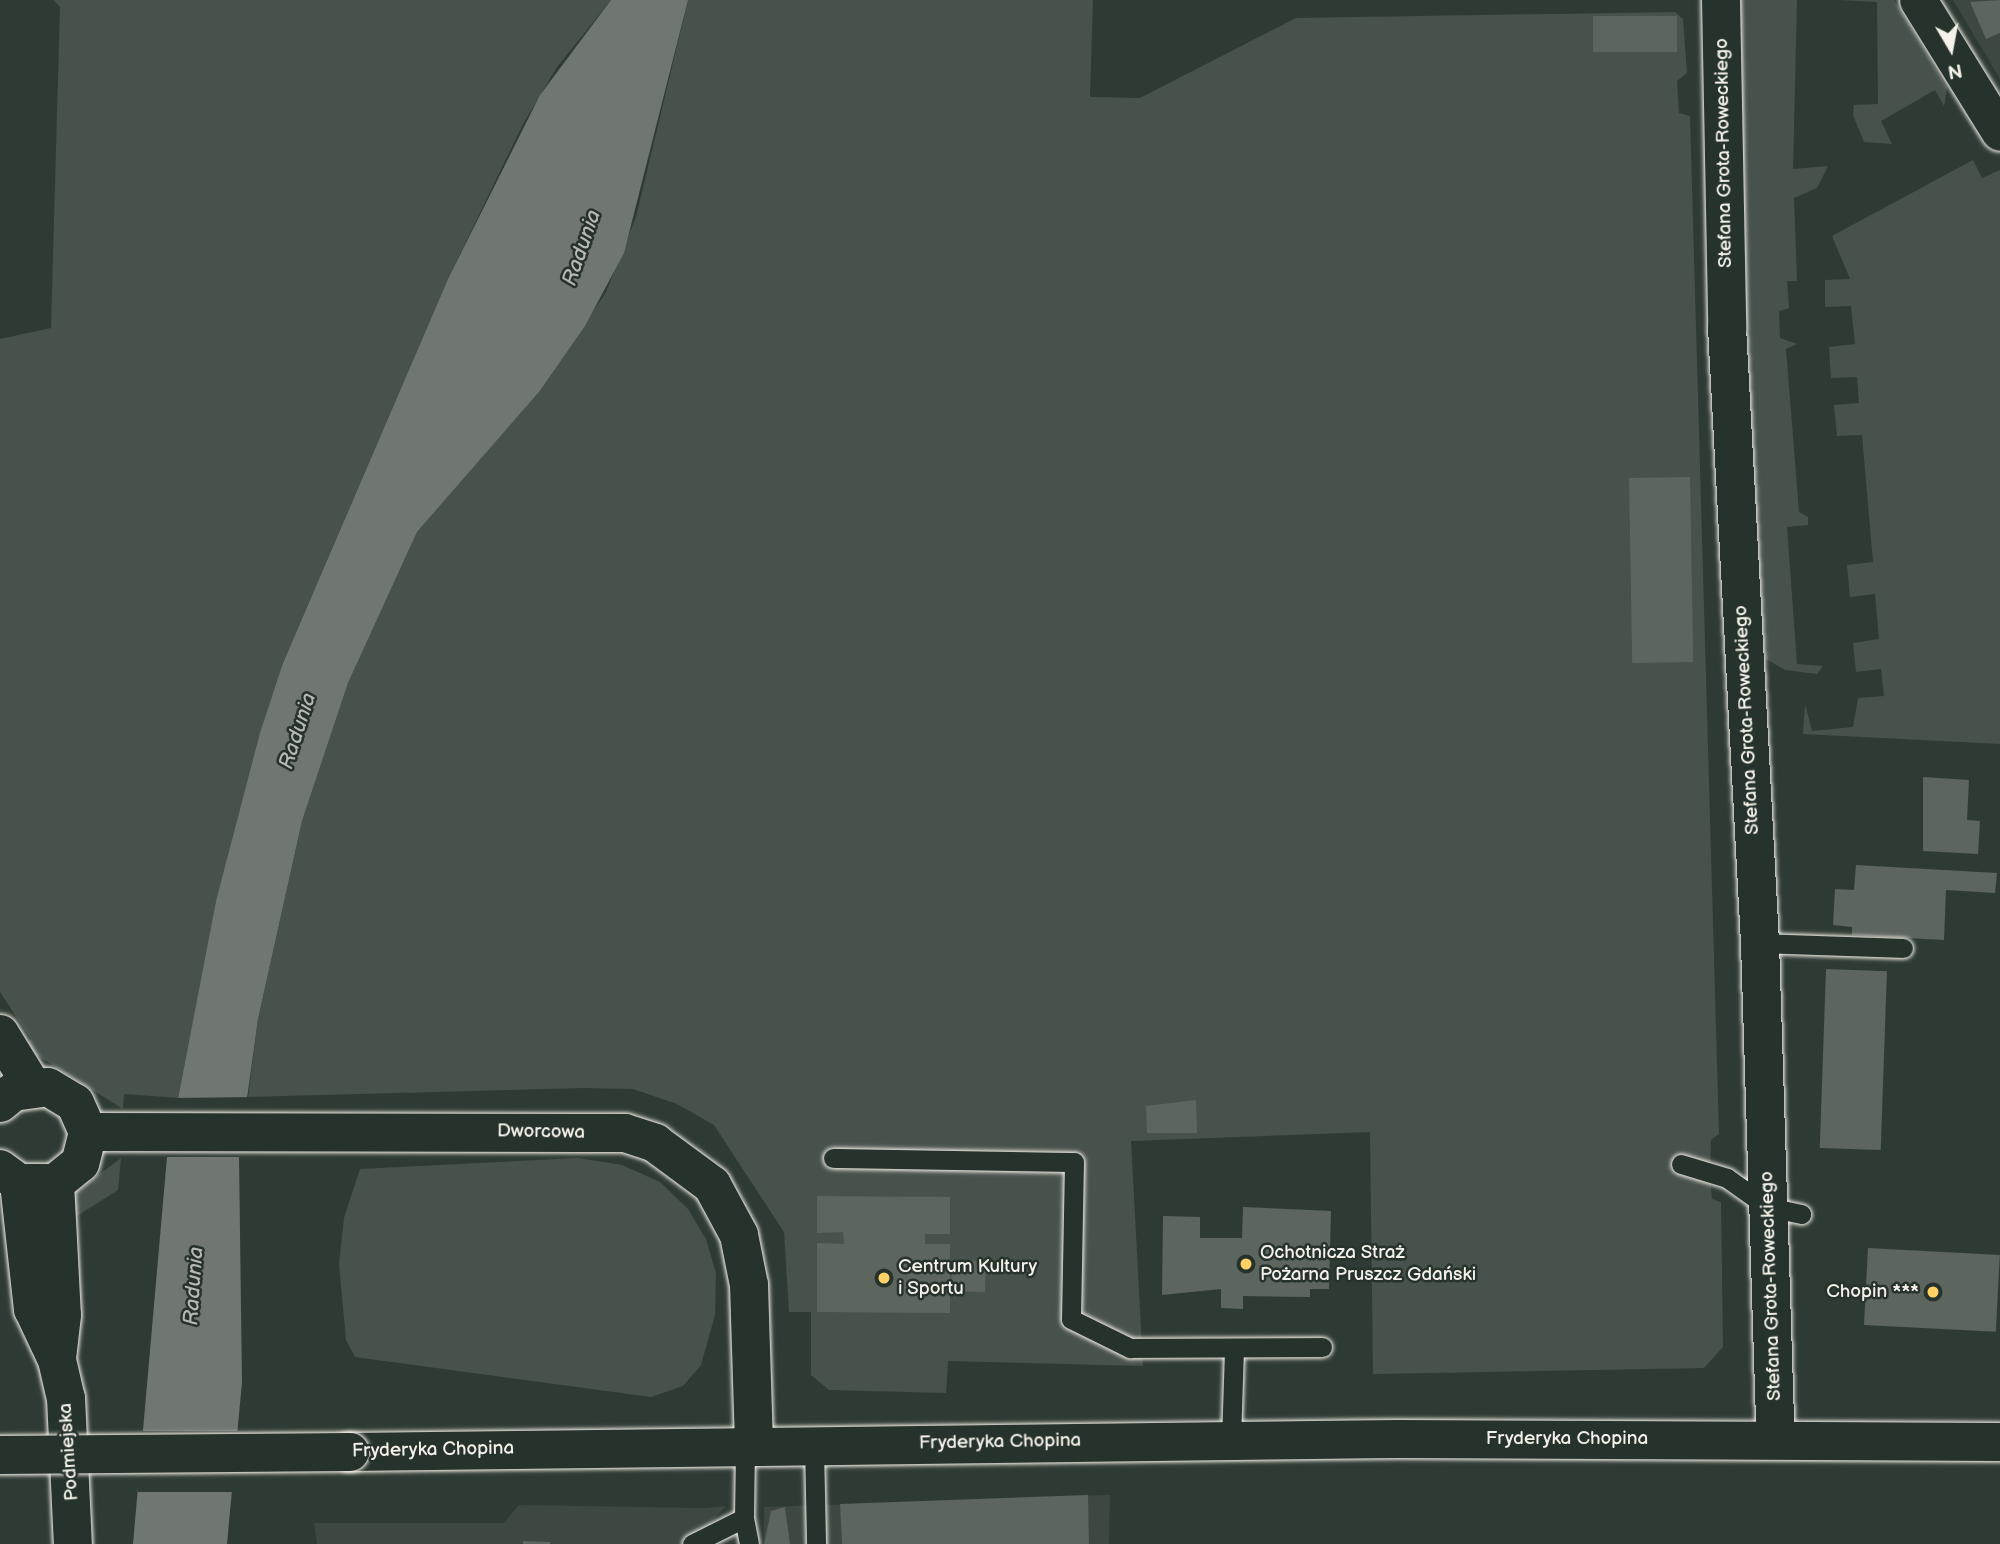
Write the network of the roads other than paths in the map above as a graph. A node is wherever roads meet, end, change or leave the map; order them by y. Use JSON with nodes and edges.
{"nodes":[{"id":1,"x":1721,"y":0,"type":"edge"},
{"id":2,"x":1918,"y":0,"type":"edge"},
{"id":3,"x":2000,"y":132,"type":"edge"},
{"id":4,"x":1760,"y":943,"type":"junction"},
{"id":5,"x":1903,"y":948,"type":"dead end"},
{"id":6,"x":0,"y":1034,"type":"edge"},
{"id":7,"x":16,"y":1095,"type":"edge"},
{"id":8,"x":88,"y":1132,"type":"junction"},
{"id":9,"x":834,"y":1158,"type":"dead end"},
{"id":10,"x":1681,"y":1164,"type":"dead end"},
{"id":11,"x":25,"y":1178,"type":"edge"},
{"id":12,"x":1784,"y":1210,"type":"junction"},
{"id":13,"x":1322,"y":1347,"type":"dead end"},
{"id":14,"x":1234,"y":1349,"type":"junction"},
{"id":15,"x":1231,"y":1440,"type":"junction"},
{"id":16,"x":1776,"y":1440,"type":"junction"},
{"id":17,"x":2000,"y":1442,"type":"edge"},
{"id":18,"x":749,"y":1444,"type":"junction"},
{"id":19,"x":814,"y":1445,"type":"junction"},
{"id":20,"x":0,"y":1455,"type":"edge"},
{"id":21,"x":744,"y":1518,"type":"junction"},
{"id":22,"x":73,"y":1544,"type":"edge"},
{"id":23,"x":692,"y":1544,"type":"edge"},
{"id":24,"x":748,"y":1544,"type":"edge"},
{"id":25,"x":816,"y":1544,"type":"edge"}],
"edges":[{"from":1,"to":4,"type":"street","name":"Stefana Grota-Roweckiego"},
{"from":2,"to":3,"type":"street"},
{"from":4,"to":5,"type":"lane"},
{"from":4,"to":12,"type":"street","name":"Stefana Grota-Roweckiego"},
{"from":6,"to":7,"type":"street"},
{"from":7,"to":8,"type":"street"},
{"from":8,"to":11,"type":"street"},
{"from":8,"to":18,"type":"street","name":"Dworcowa"},
{"from":9,"to":14,"type":"lane"},
{"from":10,"to":12,"type":"lane"},
{"from":11,"to":22,"type":"street","name":"Podmiejska"},
{"from":12,"to":16,"type":"street","name":"Stefana Grota-Roweckiego"},
{"from":13,"to":14,"type":"lane"},
{"from":14,"to":15,"type":"lane"},
{"from":15,"to":16,"type":"street","name":"Fryderyka Chopina"},
{"from":15,"to":19,"type":"street","name":"Fryderyka Chopina"},
{"from":16,"to":17,"type":"street","name":"Fryderyka Chopina"},
{"from":18,"to":19,"type":"street","name":"Fryderyka Chopina"},
{"from":18,"to":20,"type":"street","name":"Fryderyka Chopina","bridge":true},
{"from":18,"to":21,"type":"lane"},
{"from":19,"to":25,"type":"lane"},
{"from":21,"to":23,"type":"lane"},
{"from":21,"to":24,"type":"lane"}]}
